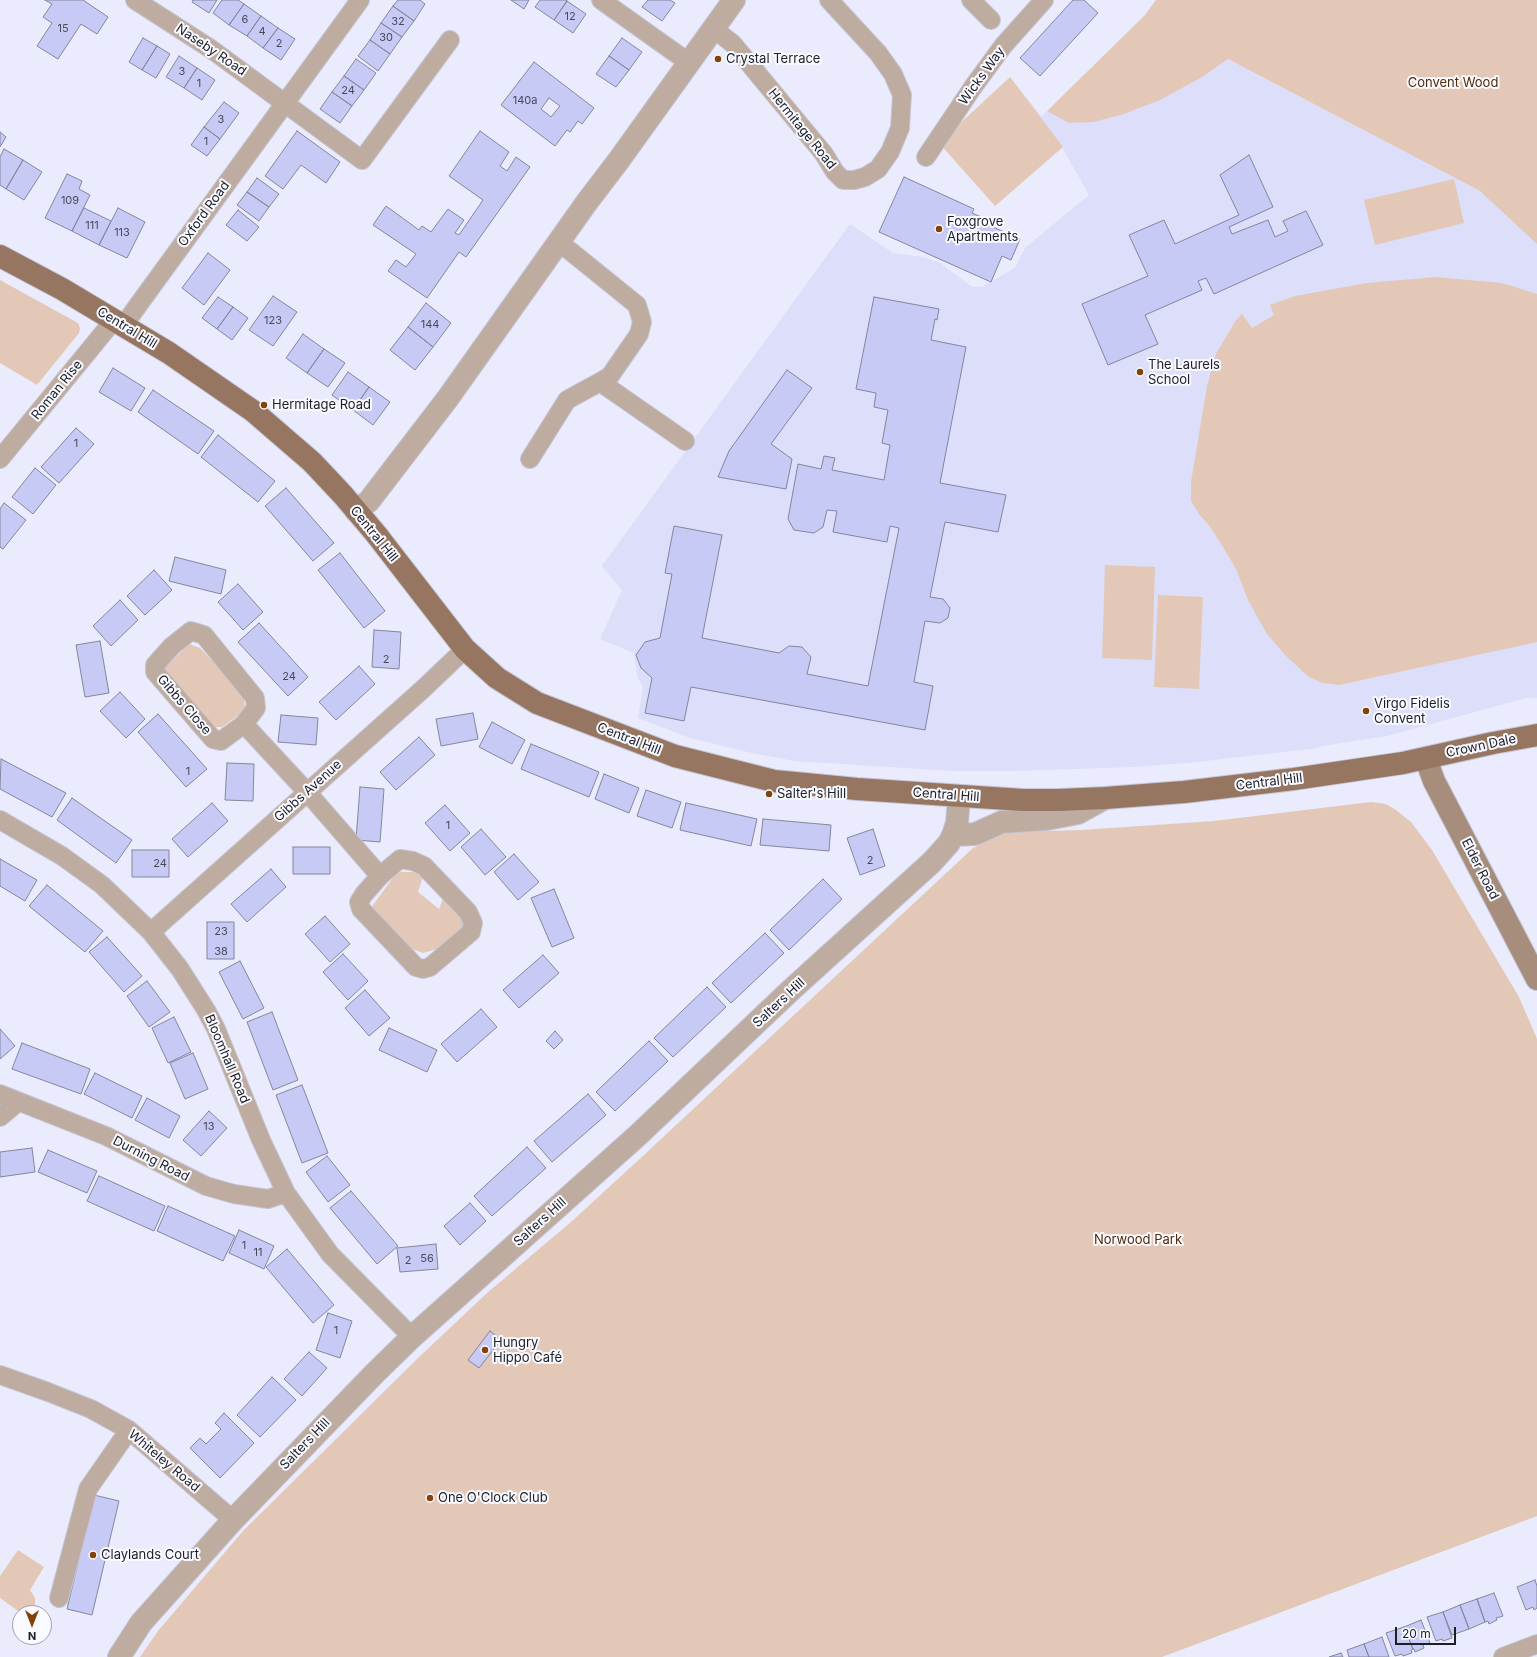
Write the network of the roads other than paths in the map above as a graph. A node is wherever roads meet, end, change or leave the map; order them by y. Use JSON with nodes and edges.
{"nodes":[{"id":1,"x":135,"y":0,"type":"edge"},
{"id":2,"x":360,"y":0,"type":"edge"},
{"id":3,"x":601,"y":0,"type":"edge"},
{"id":4,"x":734,"y":0,"type":"edge"},
{"id":5,"x":829,"y":0,"type":"edge"},
{"id":6,"x":972,"y":0,"type":"edge"},
{"id":7,"x":1044,"y":0,"type":"edge"},
{"id":8,"x":991,"y":20,"type":"dead end"},
{"id":9,"x":713,"y":28,"type":"junction"},
{"id":10,"x":450,"y":40,"type":"dead end"},
{"id":11,"x":688,"y":62,"type":"junction"},
{"id":12,"x":285,"y":103,"type":"junction"},
{"id":13,"x":926,"y":157,"type":"dead end"},
{"id":14,"x":559,"y":242,"type":"junction"},
{"id":15,"x":0,"y":256,"type":"edge"},
{"id":16,"x":119,"y":323,"type":"junction"},
{"id":17,"x":600,"y":382,"type":"junction"},
{"id":18,"x":685,"y":441,"type":"dead end"},
{"id":19,"x":1,"y":455,"type":"edge"},
{"id":20,"x":530,"y":459,"type":"dead end"},
{"id":21,"x":356,"y":511,"type":"junction"},
{"id":22,"x":465,"y":650,"type":"junction"},
{"id":23,"x":244,"y":724,"type":"junction"},
{"id":24,"x":1537,"y":735,"type":"edge"},
{"id":25,"x":1426,"y":758,"type":"junction"},
{"id":26,"x":307,"y":792,"type":"junction"},
{"id":27,"x":959,"y":796,"type":"junction"},
{"id":28,"x":1105,"y":798,"type":"junction"},
{"id":29,"x":0,"y":820,"type":"edge"},
{"id":30,"x":953,"y":835,"type":"junction"},
{"id":31,"x":380,"y":876,"type":"junction"},
{"id":32,"x":151,"y":932,"type":"junction"},
{"id":33,"x":1537,"y":979,"type":"edge"},
{"id":34,"x":0,"y":1094,"type":"edge"},
{"id":35,"x":18,"y":1102,"type":"junction"},
{"id":36,"x":0,"y":1117,"type":"edge"},
{"id":37,"x":286,"y":1192,"type":"junction"},
{"id":38,"x":412,"y":1337,"type":"junction"},
{"id":39,"x":0,"y":1375,"type":"edge"},
{"id":40,"x":129,"y":1430,"type":"junction"},
{"id":41,"x":233,"y":1520,"type":"junction"},
{"id":42,"x":59,"y":1598,"type":"dead end"},
{"id":43,"x":1537,"y":1644,"type":"edge"},
{"id":44,"x":119,"y":1657,"type":"edge"},
{"id":45,"x":1503,"y":1657,"type":"edge"}],
"edges":[{"from":1,"to":12,"type":"street","name":"Naseby Road"},
{"from":2,"to":12,"type":"street","name":"Oxford Road"},
{"from":3,"to":11,"type":"street"},
{"from":4,"to":9,"type":"street"},
{"from":5,"to":9,"type":"street","name":"Hermitage Road"},
{"from":6,"to":8,"type":"street"},
{"from":7,"to":13,"type":"street","name":"Wicks Way"},
{"from":9,"to":11,"type":"street"},
{"from":10,"to":12,"type":"street"},
{"from":11,"to":14,"type":"street"},
{"from":12,"to":16,"type":"street","name":"Oxford Road"},
{"from":14,"to":17,"type":"street"},
{"from":14,"to":21,"type":"street"},
{"from":15,"to":16,"type":"main road","name":"Central Hill"},
{"from":16,"to":19,"type":"street","name":"Roman Rise"},
{"from":16,"to":21,"type":"main road","name":"Central Hill"},
{"from":17,"to":18,"type":"street"},
{"from":17,"to":20,"type":"street"},
{"from":21,"to":22,"type":"main road","name":"Central Hill"},
{"from":22,"to":26,"type":"street","name":"Gibbs Avenue"},
{"from":22,"to":27,"type":"main road","name":"Central Hill"},
{"from":23,"to":23,"type":"street","name":"Gibbs Close"},
{"from":23,"to":26,"type":"street"},
{"from":24,"to":25,"type":"main road","name":"Crown Dale"},
{"from":25,"to":28,"type":"main road","name":"Central Hill"},
{"from":25,"to":33,"type":"main road","name":"Elder Road"},
{"from":26,"to":31,"type":"street"},
{"from":26,"to":32,"type":"street","name":"Gibbs Avenue"},
{"from":27,"to":28,"type":"main road","name":"Central Hill"},
{"from":27,"to":30,"type":"street","name":"Salters Hill"},
{"from":28,"to":30,"type":"street"},
{"from":29,"to":32,"type":"street","name":"Bloomhall Road"},
{"from":30,"to":38,"type":"street","name":"Salters Hill"},
{"from":31,"to":31,"type":"street"},
{"from":32,"to":37,"type":"street","name":"Bloomhall Road"},
{"from":34,"to":35,"type":"street","name":"Durning Road"},
{"from":35,"to":36,"type":"street"},
{"from":35,"to":37,"type":"street","name":"Durning Road"},
{"from":37,"to":38,"type":"street","name":"Bloomhall Road"},
{"from":38,"to":41,"type":"street","name":"Salters Hill"},
{"from":39,"to":40,"type":"street","name":"Whiteley Road"},
{"from":40,"to":41,"type":"street","name":"Whiteley Road"},
{"from":40,"to":42,"type":"street"},
{"from":41,"to":44,"type":"street","name":"Salters Hill"},
{"from":43,"to":45,"type":"street"}]}
